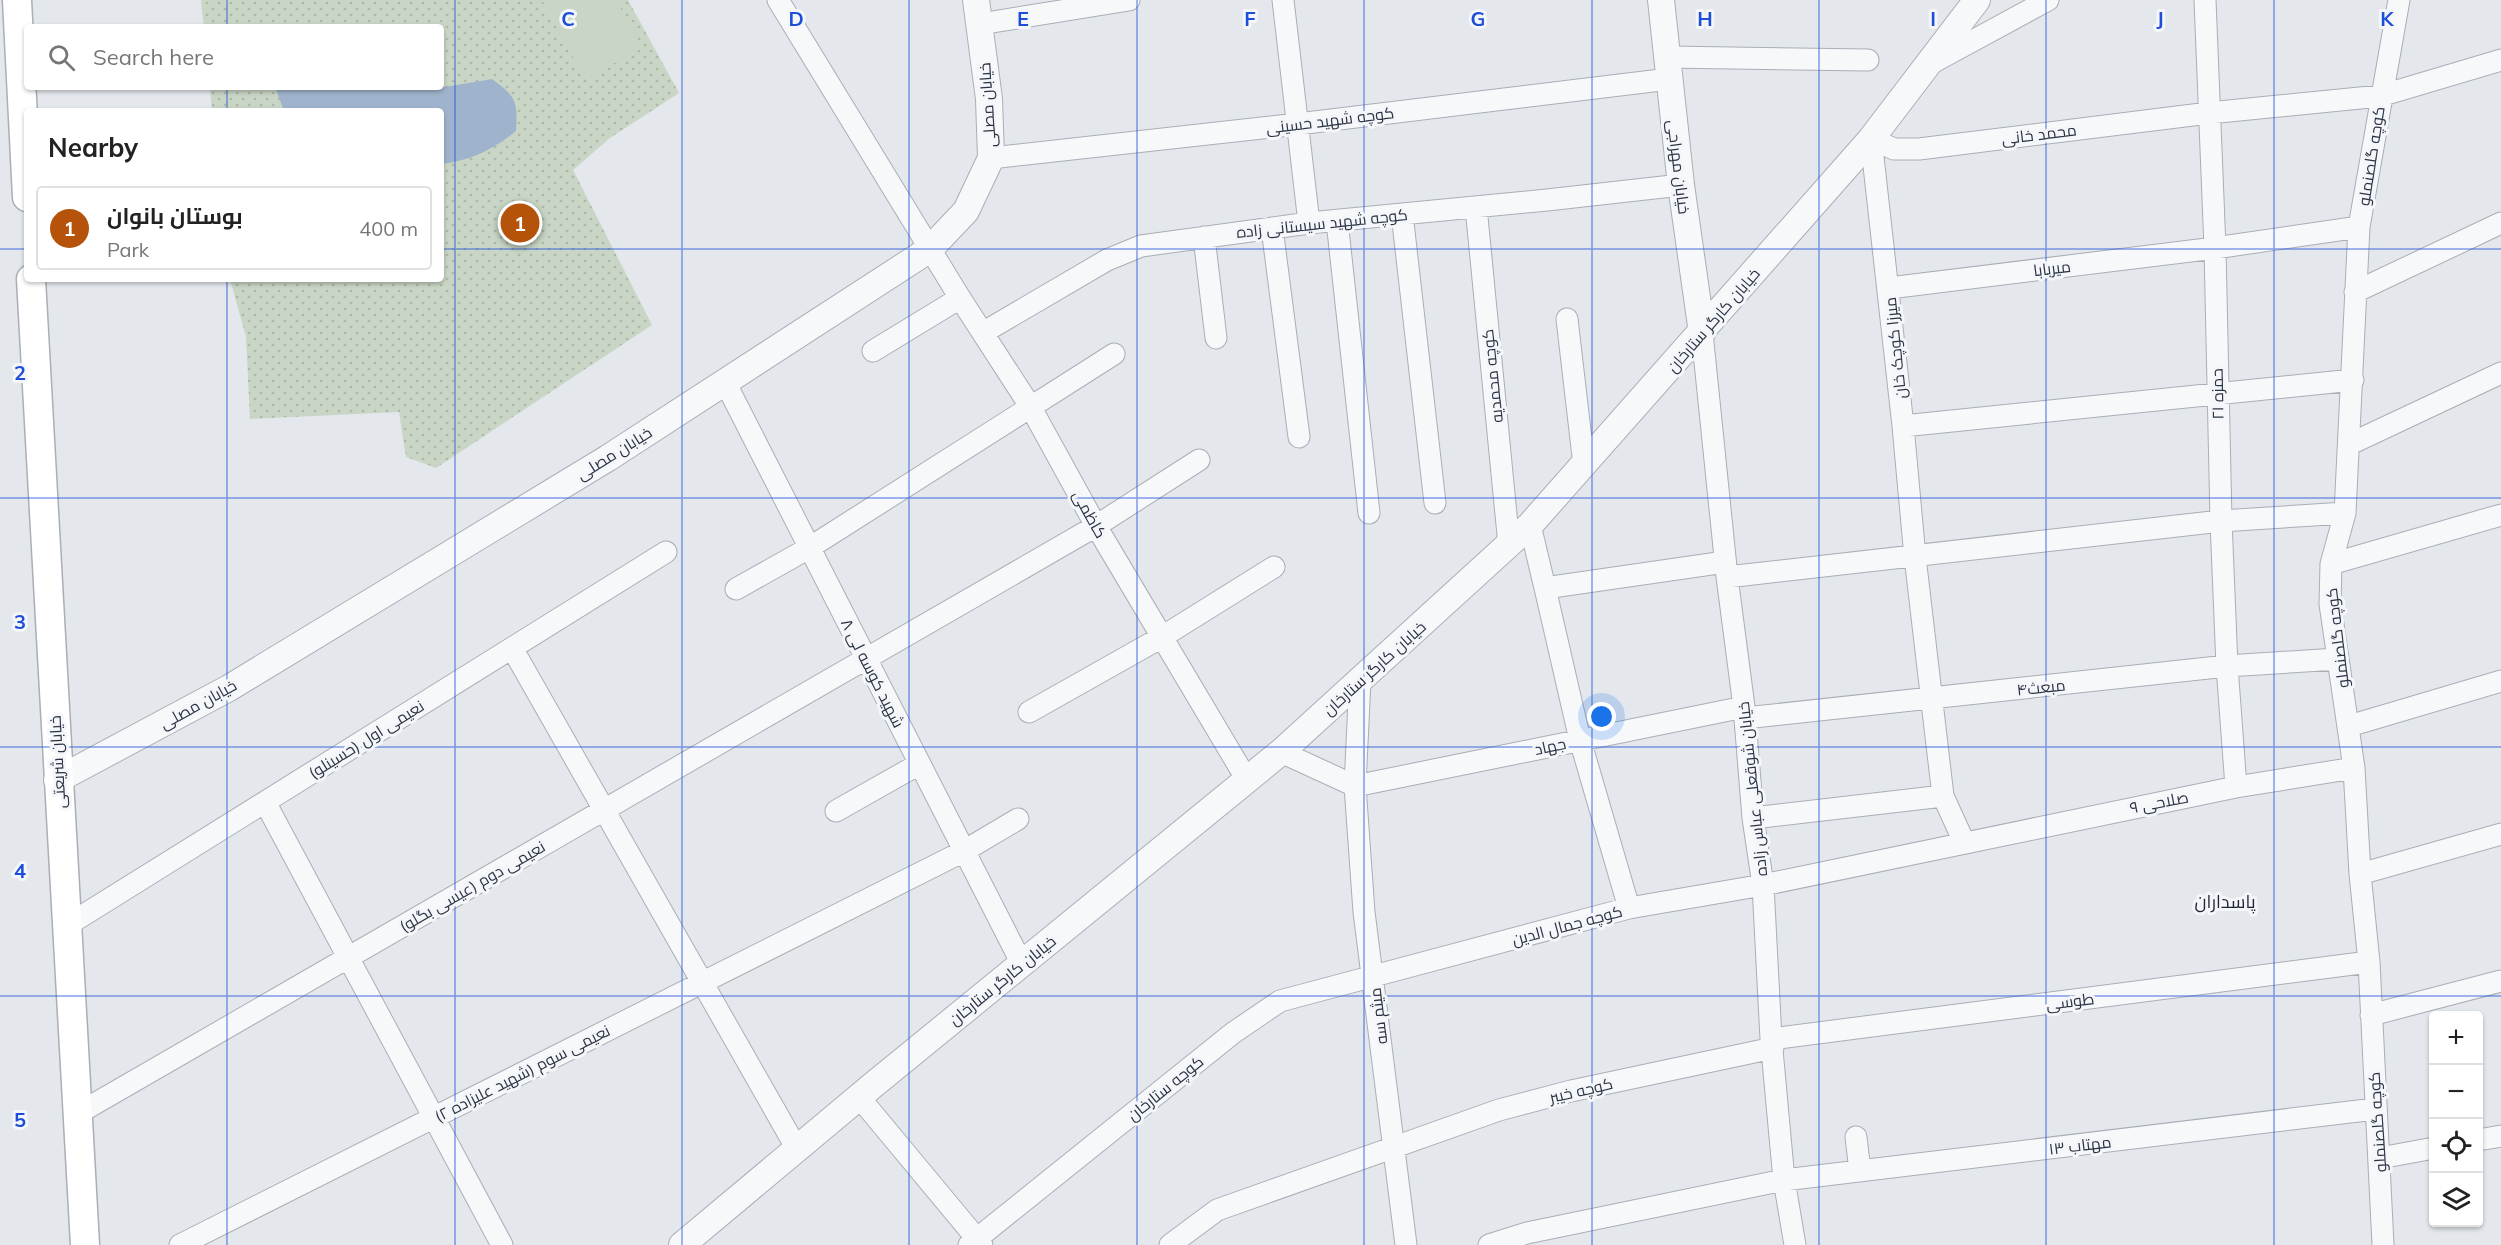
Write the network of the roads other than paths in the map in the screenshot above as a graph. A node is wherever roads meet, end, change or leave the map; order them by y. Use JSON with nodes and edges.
{"nodes":[{"id":1,"x":17,"y":0,"type":"edge"},
{"id":2,"x":778,"y":0,"type":"edge"},
{"id":3,"x":1129,"y":0,"type":"edge"},
{"id":4,"x":1283,"y":0,"type":"edge"},
{"id":5,"x":1661,"y":0,"type":"edge"},
{"id":6,"x":1977,"y":0,"type":"edge"},
{"id":7,"x":2048,"y":0,"type":"edge"},
{"id":8,"x":2205,"y":0,"type":"edge"},
{"id":9,"x":2398,"y":0,"type":"edge"},
{"id":10,"x":978,"y":12,"type":"edge"},
{"id":11,"x":1868,"y":60,"type":"dead end"},
{"id":12,"x":2501,"y":60,"type":"edge"},
{"id":13,"x":1668,"y":68,"type":"junction"},
{"id":14,"x":1923,"y":68,"type":"junction"},
{"id":15,"x":2380,"y":96,"type":"junction"},
{"id":16,"x":2209,"y":112,"type":"junction"},
{"id":17,"x":1298,"y":124,"type":"junction"},
{"id":18,"x":24,"y":138,"type":"edge"},
{"id":19,"x":1871,"y":139,"type":"junction"},
{"id":20,"x":991,"y":158,"type":"junction"},
{"id":21,"x":1681,"y":185,"type":"junction"},
{"id":22,"x":1476,"y":207,"type":"junction"},
{"id":23,"x":1402,"y":214,"type":"junction"},
{"id":24,"x":1337,"y":221,"type":"junction"},
{"id":25,"x":1309,"y":223,"type":"junction"},
{"id":26,"x":2501,"y":223,"type":"edge"},
{"id":27,"x":2359,"y":227,"type":"junction"},
{"id":28,"x":1272,"y":228,"type":"junction"},
{"id":29,"x":1203,"y":237,"type":"junction"},
{"id":30,"x":2215,"y":248,"type":"junction"},
{"id":31,"x":930,"y":249,"type":"junction"},
{"id":32,"x":31,"y":282,"type":"edge"},
{"id":33,"x":1889,"y":288,"type":"junction"},
{"id":34,"x":2355,"y":292,"type":"junction"},
{"id":35,"x":960,"y":298,"type":"junction"},
{"id":36,"x":1567,"y":318,"type":"dead end"},
{"id":37,"x":984,"y":332,"type":"junction"},
{"id":38,"x":1702,"y":333,"type":"junction"},
{"id":39,"x":1216,"y":338,"type":"dead end"},
{"id":40,"x":873,"y":351,"type":"dead end"},
{"id":41,"x":1114,"y":354,"type":"dead end"},
{"id":42,"x":2501,"y":373,"type":"edge"},
{"id":43,"x":2353,"y":380,"type":"junction"},
{"id":44,"x":725,"y":382,"type":"junction"},
{"id":45,"x":2217,"y":393,"type":"junction"},
{"id":46,"x":1030,"y":406,"type":"junction"},
{"id":47,"x":1904,"y":426,"type":"junction"},
{"id":48,"x":1299,"y":437,"type":"dead end"},
{"id":49,"x":2350,"y":444,"type":"junction"},
{"id":50,"x":1199,"y":460,"type":"dead end"},
{"id":51,"x":1584,"y":465,"type":"junction"},
{"id":52,"x":1435,"y":503,"type":"dead end"},
{"id":53,"x":1369,"y":513,"type":"dead end"},
{"id":54,"x":2345,"y":513,"type":"junction"},
{"id":55,"x":2501,"y":515,"type":"edge"},
{"id":56,"x":2221,"y":521,"type":"junction"},
{"id":57,"x":1530,"y":525,"type":"junction"},
{"id":58,"x":1096,"y":526,"type":"junction"},
{"id":59,"x":1509,"y":545,"type":"junction"},
{"id":60,"x":810,"y":548,"type":"junction"},
{"id":61,"x":666,"y":552,"type":"dead end"},
{"id":62,"x":1915,"y":557,"type":"junction"},
{"id":63,"x":2331,"y":564,"type":"junction"},
{"id":64,"x":1274,"y":567,"type":"dead end"},
{"id":65,"x":1726,"y":570,"type":"junction"},
{"id":66,"x":1545,"y":588,"type":"junction"},
{"id":67,"x":736,"y":589,"type":"dead end"},
{"id":68,"x":1162,"y":637,"type":"junction"},
{"id":69,"x":512,"y":648,"type":"junction"},
{"id":70,"x":866,"y":658,"type":"junction"},
{"id":71,"x":2337,"y":659,"type":"junction"},
{"id":72,"x":2227,"y":666,"type":"junction"},
{"id":73,"x":1360,"y":680,"type":"junction"},
{"id":74,"x":2501,"y":681,"type":"edge"},
{"id":75,"x":1931,"y":699,"type":"junction"},
{"id":76,"x":1029,"y":712,"type":"dead end"},
{"id":77,"x":1745,"y":712,"type":"junction"},
{"id":78,"x":2349,"y":726,"type":"junction"},
{"id":79,"x":1580,"y":740,"type":"junction"},
{"id":80,"x":1281,"y":752,"type":"junction"},
{"id":81,"x":920,"y":764,"type":"junction"},
{"id":82,"x":2354,"y":768,"type":"junction"},
{"id":83,"x":57,"y":780,"type":"junction"},
{"id":84,"x":1247,"y":780,"type":"junction"},
{"id":85,"x":1356,"y":786,"type":"junction"},
{"id":86,"x":2236,"y":787,"type":"junction"},
{"id":87,"x":1943,"y":796,"type":"junction"},
{"id":88,"x":265,"y":802,"type":"junction"},
{"id":89,"x":604,"y":810,"type":"junction"},
{"id":90,"x":836,"y":811,"type":"dead end"},
{"id":91,"x":1753,"y":818,"type":"junction"},
{"id":92,"x":1018,"y":819,"type":"dead end"},
{"id":93,"x":2501,"y":834,"type":"edge"},
{"id":94,"x":1964,"y":842,"type":"junction"},
{"id":95,"x":964,"y":851,"type":"junction"},
{"id":96,"x":2360,"y":874,"type":"junction"},
{"id":97,"x":1763,"y":885,"type":"junction"},
{"id":98,"x":1629,"y":908,"type":"junction"},
{"id":99,"x":66,"y":926,"type":"junction"},
{"id":100,"x":348,"y":957,"type":"junction"},
{"id":101,"x":2369,"y":962,"type":"junction"},
{"id":102,"x":1022,"y":964,"type":"junction"},
{"id":103,"x":1373,"y":977,"type":"junction"},
{"id":104,"x":2501,"y":981,"type":"edge"},
{"id":105,"x":702,"y":983,"type":"junction"},
{"id":106,"x":2372,"y":1015,"type":"junction"},
{"id":107,"x":1772,"y":1043,"type":"junction"},
{"id":108,"x":859,"y":1097,"type":"junction"},
{"id":109,"x":2375,"y":1110,"type":"junction"},
{"id":110,"x":77,"y":1114,"type":"junction"},
{"id":111,"x":434,"y":1117,"type":"junction"},
{"id":112,"x":2501,"y":1136,"type":"edge"},
{"id":113,"x":1856,"y":1137,"type":"dead end"},
{"id":114,"x":2483,"y":1139,"type":"edge"},
{"id":115,"x":1394,"y":1148,"type":"junction"},
{"id":116,"x":797,"y":1149,"type":"junction"},
{"id":117,"x":2429,"y":1150,"type":"edge"},
{"id":118,"x":2380,"y":1158,"type":"junction"},
{"id":119,"x":1860,"y":1171,"type":"junction"},
{"id":120,"x":1784,"y":1180,"type":"junction"},
{"id":121,"x":976,"y":1243,"type":"edge"},
{"id":122,"x":85,"y":1245,"type":"edge"},
{"id":123,"x":180,"y":1245,"type":"edge"},
{"id":124,"x":502,"y":1245,"type":"edge"},
{"id":125,"x":682,"y":1245,"type":"edge"},
{"id":126,"x":1170,"y":1245,"type":"edge"},
{"id":127,"x":1406,"y":1245,"type":"edge"},
{"id":128,"x":1489,"y":1245,"type":"edge"},
{"id":129,"x":1795,"y":1245,"type":"edge"},
{"id":130,"x":2383,"y":1245,"type":"edge"}],
"edges":[{"from":1,"to":18,"type":"main road"},
{"from":2,"to":31,"type":"street","name":"کاظمی"},
{"from":3,"to":10,"type":"street"},
{"from":4,"to":17,"type":"street"},
{"from":5,"to":13,"type":"street","name":"خیابان مهراجی"},
{"from":6,"to":14,"type":"street","name":"خیابان کارگر ستارخان"},
{"from":7,"to":14,"type":"street"},
{"from":8,"to":16,"type":"street","name":"حمزه ۲۱"},
{"from":9,"to":15,"type":"street","name":"کوچه گلصنملو"},
{"from":10,"to":20,"type":"street","name":"خیابان مصلی"},
{"from":11,"to":13,"type":"street","name":"کوچه شهید حسینی"},
{"from":12,"to":15,"type":"street","name":"محمد خانی"},
{"from":13,"to":17,"type":"street","name":"کوچه شهید حسینی"},
{"from":13,"to":21,"type":"street","name":"خیابان مهراجی"},
{"from":14,"to":19,"type":"street","name":"خیابان کارگر ستارخان"},
{"from":15,"to":16,"type":"street","name":"محمد خانی"},
{"from":15,"to":27,"type":"street","name":"کوچه گلصنملو"},
{"from":16,"to":19,"type":"street","name":"محمد خانی"},
{"from":16,"to":30,"type":"street","name":"حمزه ۲۱"},
{"from":17,"to":20,"type":"street","name":"کوچه شهید حسینی"},
{"from":17,"to":25,"type":"street"},
{"from":19,"to":33,"type":"street","name":"میرزا کوچک خان"},
{"from":19,"to":38,"type":"street","name":"خیابان کارگر ستارخان"},
{"from":20,"to":31,"type":"street","name":"خیابان مصلی"},
{"from":21,"to":22,"type":"street","name":"کوچه شهید سیستانی زاده"},
{"from":21,"to":38,"type":"street","name":"خیابان مهراجی"},
{"from":22,"to":23,"type":"street","name":"کوچه شهید سیستانی زاده"},
{"from":22,"to":59,"type":"street","name":"کوچه محمدیه"},
{"from":23,"to":24,"type":"street","name":"کوچه شهید سیستانی زاده"},
{"from":23,"to":52,"type":"street"},
{"from":24,"to":25,"type":"street","name":"کوچه شهید سیستانی زاده"},
{"from":24,"to":53,"type":"street"},
{"from":25,"to":28,"type":"street","name":"کوچه شهید سیستانی زاده"},
{"from":26,"to":34,"type":"street"},
{"from":27,"to":30,"type":"street","name":"میربابا"},
{"from":27,"to":34,"type":"street","name":"کوچه گلصنملو"},
{"from":28,"to":29,"type":"street","name":"کوچه شهید سیستانی زاده"},
{"from":28,"to":48,"type":"street"},
{"from":29,"to":37,"type":"street","name":"کوچه شهید سیستانی زاده"},
{"from":29,"to":39,"type":"street"},
{"from":30,"to":33,"type":"street","name":"میربابا"},
{"from":30,"to":45,"type":"street","name":"حمزه ۲۱"},
{"from":31,"to":35,"type":"street","name":"کاظمی"},
{"from":31,"to":44,"type":"street","name":"خیابان مصلی"},
{"from":32,"to":83,"type":"main road","name":"خیابان شریعتی"},
{"from":33,"to":47,"type":"street","name":"میرزا کوچک خان"},
{"from":34,"to":43,"type":"street","name":"کوچه گلصنملو"},
{"from":35,"to":37,"type":"street","name":"کاظمی"},
{"from":35,"to":40,"type":"street"},
{"from":36,"to":51,"type":"street"},
{"from":37,"to":46,"type":"street","name":"کاظمی"},
{"from":38,"to":51,"type":"street","name":"خیابان کارگر ستارخان"},
{"from":38,"to":65,"type":"street","name":"خیابان شوقعلی عباس زاده"},
{"from":41,"to":46,"type":"street"},
{"from":42,"to":49,"type":"street"},
{"from":43,"to":45,"type":"street"},
{"from":43,"to":49,"type":"street","name":"کوچه گلصنملو"},
{"from":44,"to":60,"type":"street","name":"شهید کوسه لی ۸"},
{"from":44,"to":83,"type":"street","name":"خیابان مصلی"},
{"from":45,"to":47,"type":"street"},
{"from":45,"to":56,"type":"street","name":"حمزه ۲۱"},
{"from":46,"to":58,"type":"street","name":"کاظمی"},
{"from":46,"to":60,"type":"street"},
{"from":47,"to":62,"type":"street","name":"میرزا کوچک خان"},
{"from":49,"to":54,"type":"street","name":"کوچه گلصنملو"},
{"from":50,"to":58,"type":"street","name":"نعیمی دوم (عیسی بگلو)"},
{"from":51,"to":57,"type":"street","name":"خیابان کارگر ستارخان"},
{"from":54,"to":56,"type":"street"},
{"from":54,"to":63,"type":"street","name":"کوچه گلصنملو"},
{"from":55,"to":63,"type":"street"},
{"from":56,"to":62,"type":"street"},
{"from":56,"to":72,"type":"street","name":"حمزه ۲۱"},
{"from":57,"to":59,"type":"street","name":"خیابان کارگر ستارخان"},
{"from":57,"to":66,"type":"street"},
{"from":58,"to":68,"type":"street","name":"کاظمی"},
{"from":58,"to":70,"type":"street","name":"نعیمی دوم (عیسی بگلو)"},
{"from":59,"to":73,"type":"street","name":"خیابان کارگر ستارخان"},
{"from":60,"to":67,"type":"street"},
{"from":60,"to":70,"type":"street","name":"شهید کوسه لی ۸"},
{"from":61,"to":69,"type":"street","name":"نعیمی اول (حسینلو)"},
{"from":62,"to":65,"type":"street"},
{"from":62,"to":75,"type":"street","name":"میرزا کوچک خان"},
{"from":63,"to":71,"type":"street","name":"کوچه گلصنملو"},
{"from":64,"to":68,"type":"street"},
{"from":65,"to":66,"type":"street"},
{"from":65,"to":77,"type":"street","name":"خیابان شوقعلی عباس زاده"},
{"from":66,"to":79,"type":"street"},
{"from":68,"to":76,"type":"street"},
{"from":68,"to":84,"type":"street","name":"کاظمی"},
{"from":69,"to":88,"type":"street","name":"نعیمی اول (حسینلو)"},
{"from":69,"to":89,"type":"street"},
{"from":70,"to":81,"type":"street","name":"شهید کوسه لی ۸"},
{"from":70,"to":89,"type":"street","name":"نعیمی دوم (عیسی بگلو)"},
{"from":71,"to":72,"type":"street","name":"مبعث۴"},
{"from":71,"to":78,"type":"street","name":"کوچه گلصنملو"},
{"from":72,"to":75,"type":"street","name":"مبعث۴"},
{"from":72,"to":86,"type":"street","name":"حمزه ۲۱"},
{"from":73,"to":80,"type":"street","name":"خیابان کارگر ستارخان"},
{"from":73,"to":85,"type":"street","name":"میثم سه"},
{"from":74,"to":78,"type":"street"},
{"from":75,"to":77,"type":"street","name":"مبعث۴"},
{"from":75,"to":87,"type":"street","name":"میرزا کوچک خان"},
{"from":77,"to":79,"type":"street","name":"جهاد"},
{"from":77,"to":91,"type":"street","name":"خیابان شوقعلی عباس زاده"},
{"from":78,"to":82,"type":"street","name":"کوچه گلصنملو"},
{"from":79,"to":85,"type":"street","name":"جهاد"},
{"from":79,"to":98,"type":"street"},
{"from":80,"to":84,"type":"street","name":"خیابان کارگر ستارخان"},
{"from":80,"to":85,"type":"street"},
{"from":81,"to":90,"type":"street"},
{"from":81,"to":95,"type":"street","name":"شهید کوسه لی ۸"},
{"from":82,"to":86,"type":"street","name":"صلاحی ۹"},
{"from":82,"to":96,"type":"street","name":"کوچه گلصنملو"},
{"from":83,"to":99,"type":"main road","name":"خیابان شریعتی"},
{"from":84,"to":102,"type":"street","name":"خیابان کارگر ستارخان"},
{"from":85,"to":103,"type":"street","name":"میثم سه"},
{"from":86,"to":94,"type":"street","name":"صلاحی ۹"},
{"from":87,"to":91,"type":"street"},
{"from":87,"to":94,"type":"street","name":"میرزا کوچک خان"},
{"from":88,"to":99,"type":"street","name":"نعیمی اول (حسینلو)"},
{"from":88,"to":100,"type":"street"},
{"from":89,"to":100,"type":"street","name":"نعیمی دوم (عیسی بگلو)"},
{"from":89,"to":105,"type":"street"},
{"from":91,"to":97,"type":"street","name":"خیابان شوقعلی عباس زاده"},
{"from":92,"to":95,"type":"street","name":"نعیمی سوم (شهید علیزاده ۲)"},
{"from":93,"to":96,"type":"street"},
{"from":94,"to":97,"type":"street","name":"صلاحی ۹"},
{"from":95,"to":102,"type":"street","name":"شهید کوسه لی ۸"},
{"from":95,"to":105,"type":"street","name":"نعیمی سوم (شهید علیزاده ۲)"},
{"from":96,"to":101,"type":"street","name":"کوچه گلصنملو"},
{"from":97,"to":98,"type":"street","name":"کوچه جمال الدین"},
{"from":97,"to":107,"type":"street","name":"خیابان شوقعلی عباس زاده"},
{"from":98,"to":103,"type":"street","name":"کوچه جمال الدین"},
{"from":99,"to":110,"type":"main road","name":"خیابان شریعتی"},
{"from":100,"to":110,"type":"street","name":"نعیمی دوم (عیسی بگلو)"},
{"from":100,"to":111,"type":"street"},
{"from":101,"to":106,"type":"street","name":"کوچه گلصنملو"},
{"from":101,"to":107,"type":"street","name":"طوسی"},
{"from":102,"to":108,"type":"street","name":"خیابان کارگر ستارخان"},
{"from":103,"to":115,"type":"street","name":"میثم سه"},
{"from":103,"to":121,"type":"street","name":"کوچه ستارخان"},
{"from":104,"to":106,"type":"street"},
{"from":105,"to":111,"type":"street","name":"نعیمی سوم (شهید علیزاده ۲)"},
{"from":105,"to":116,"type":"street"},
{"from":106,"to":109,"type":"street","name":"کوچه گلصنملو"},
{"from":107,"to":115,"type":"street","name":"کوچه خیبر"},
{"from":107,"to":120,"type":"street","name":"خیابان شوقعلی عباس زاده"},
{"from":108,"to":116,"type":"street","name":"خیابان کارگر ستارخان"},
{"from":108,"to":121,"type":"street"},
{"from":109,"to":118,"type":"street","name":"کوچه گلصنملو"},
{"from":109,"to":119,"type":"street","name":"مهتاب ۱۳"},
{"from":110,"to":122,"type":"main road","name":"خیابان شریعتی"},
{"from":111,"to":123,"type":"street","name":"نعیمی سوم (شهید علیزاده ۲)"},
{"from":111,"to":124,"type":"street"},
{"from":112,"to":114,"type":"street"},
{"from":113,"to":119,"type":"street"},
{"from":115,"to":126,"type":"street","name":"کوچه خیبر"},
{"from":115,"to":127,"type":"street","name":"میثم سه"},
{"from":116,"to":125,"type":"street","name":"خیابان کارگر ستارخان"},
{"from":117,"to":118,"type":"street"},
{"from":118,"to":130,"type":"street","name":"کوچه گلصنملو"},
{"from":119,"to":120,"type":"street","name":"مهتاب ۱۳"},
{"from":120,"to":128,"type":"street","name":"مهتاب ۱۳"},
{"from":120,"to":129,"type":"street","name":"خیابان شوقعلی عباس زاده"}]}
